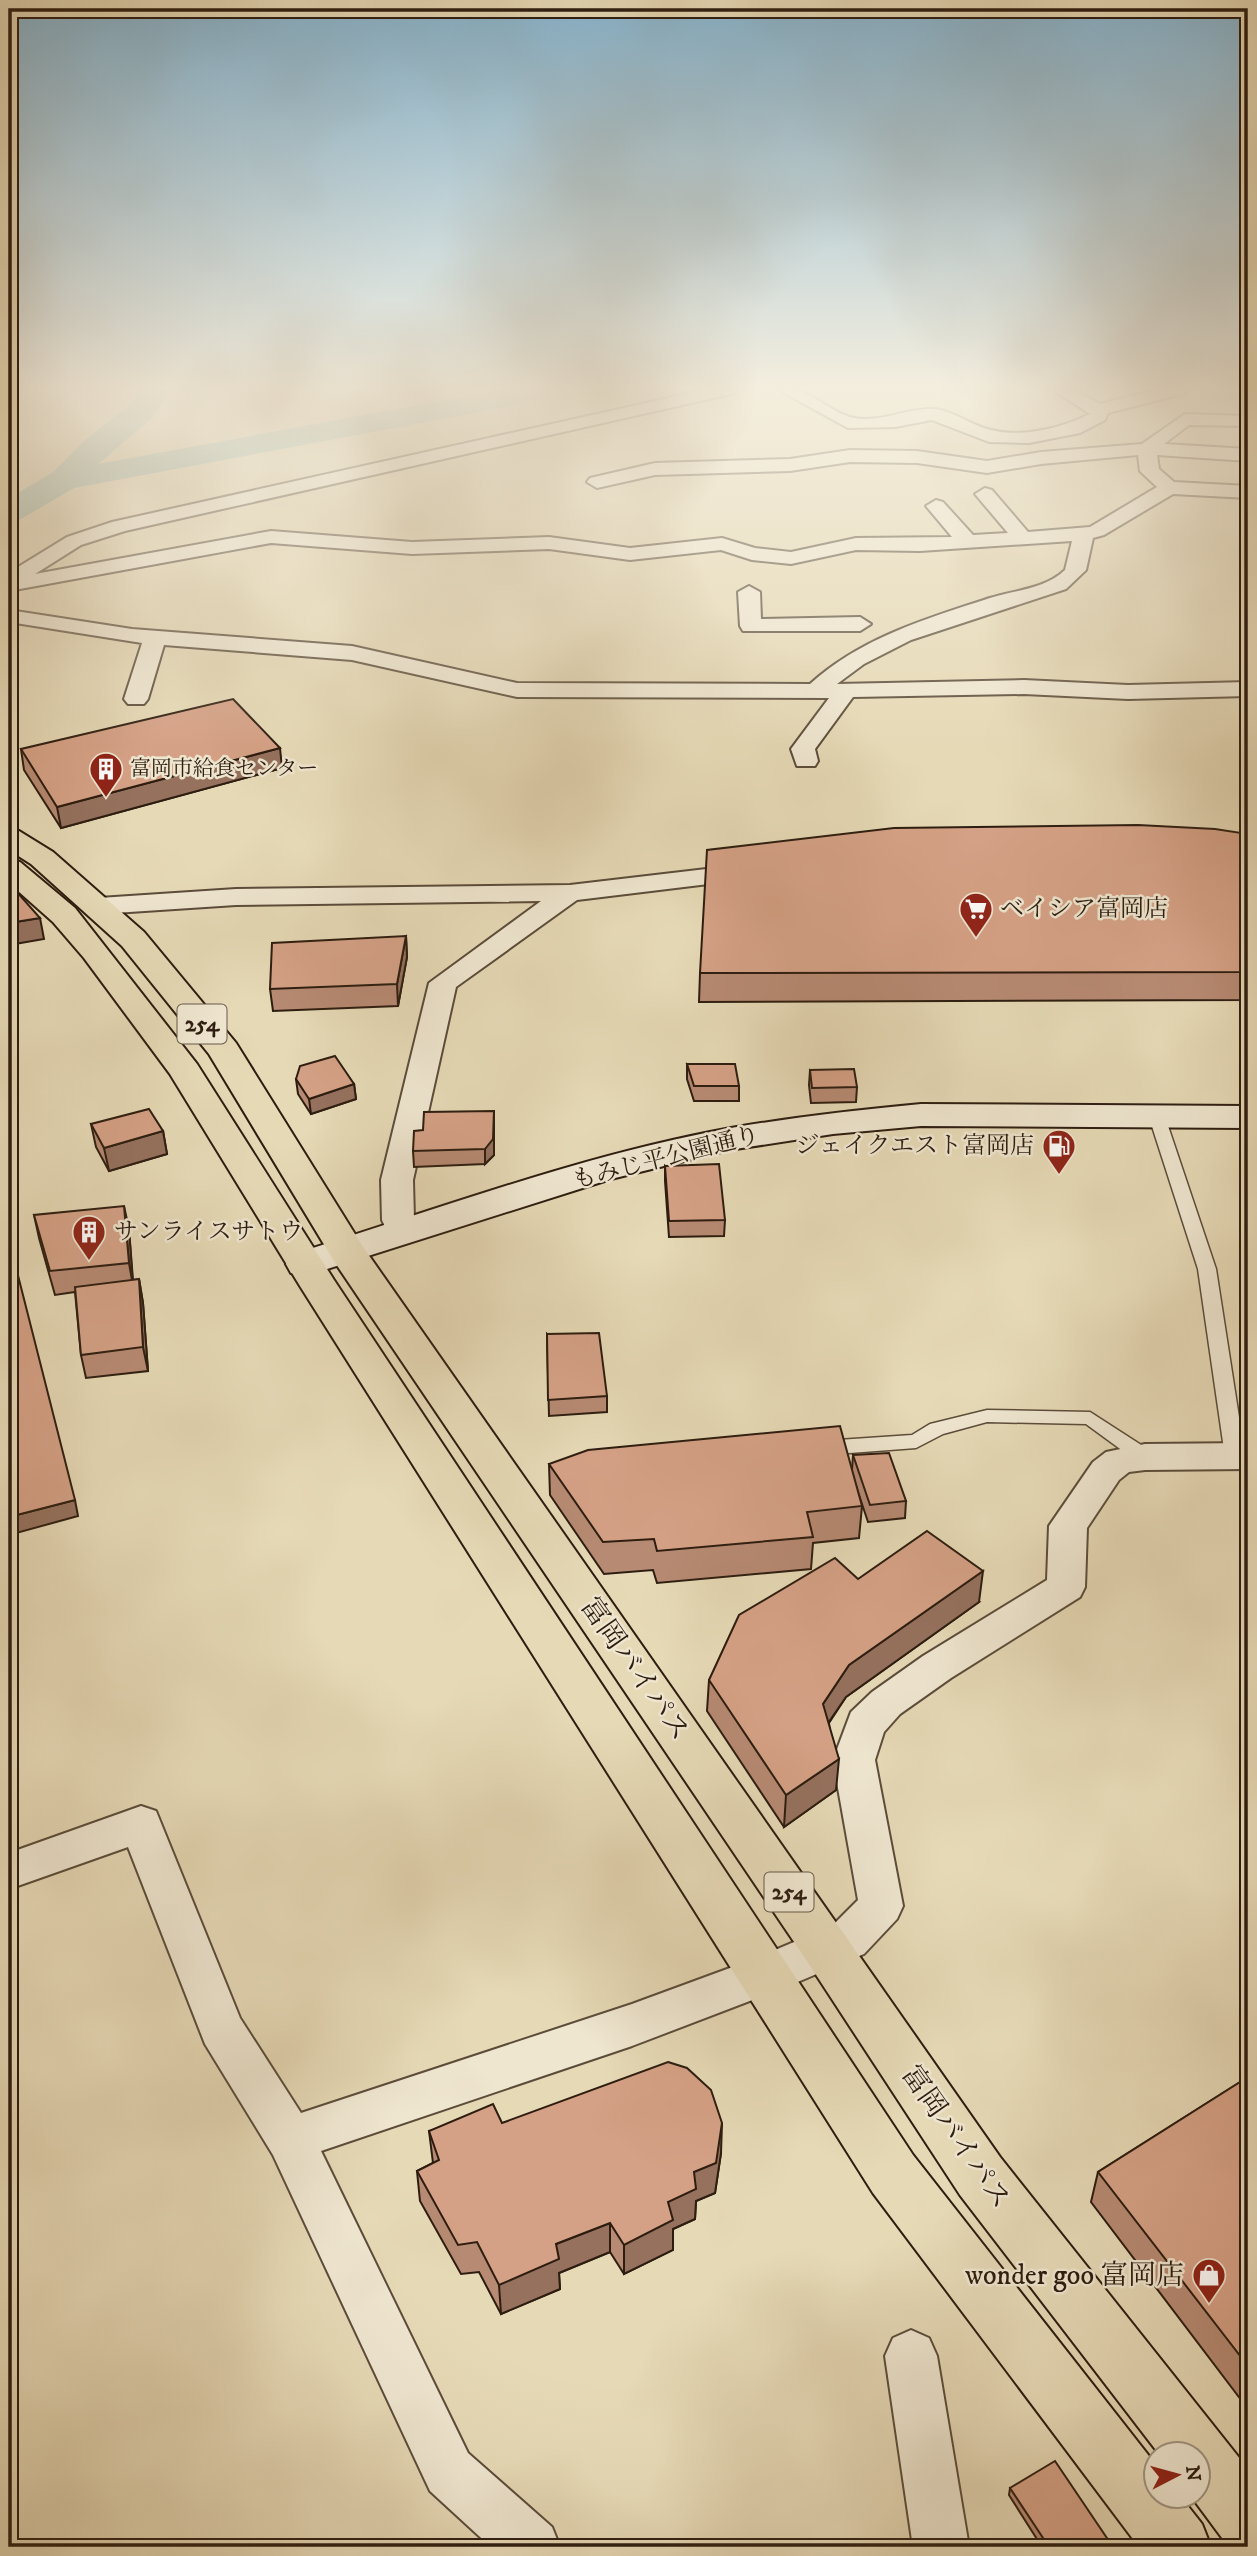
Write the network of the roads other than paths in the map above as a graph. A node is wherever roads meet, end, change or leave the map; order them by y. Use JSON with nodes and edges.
{"nodes":[{"id":1,"x":198,"y":508,"type":"edge"},
{"id":2,"x":938,"y":508,"type":"edge"},
{"id":3,"x":997,"y":508,"type":"edge"},
{"id":4,"x":1135,"y":508,"type":"edge"},
{"id":5,"x":1084,"y":534,"type":"junction"},
{"id":6,"x":1024,"y":539,"type":"junction"},
{"id":7,"x":966,"y":540,"type":"junction"},
{"id":8,"x":9,"y":583,"type":"edge"},
{"id":9,"x":750,"y":592,"type":"dead end"},
{"id":10,"x":857,"y":601,"type":"dead end"},
{"id":11,"x":9,"y":616,"type":"edge"},
{"id":12,"x":860,"y":624,"type":"junction"},
{"id":13,"x":155,"y":638,"type":"junction"},
{"id":14,"x":864,"y":655,"type":"junction"},
{"id":15,"x":1248,"y":689,"type":"edge"},
{"id":16,"x":816,"y":691,"type":"junction"},
{"id":17,"x":846,"y":691,"type":"junction"},
{"id":18,"x":136,"y":699,"type":"dead end"},
{"id":19,"x":806,"y":761,"type":"dead end"},
{"id":20,"x":9,"y":837,"type":"edge"},
{"id":21,"x":9,"y":868,"type":"edge"},
{"id":22,"x":771,"y":869,"type":"edge"},
{"id":23,"x":570,"y":893,"type":"junction"},
{"id":24,"x":99,"y":906,"type":"junction"},
{"id":25,"x":1157,"y":1116,"type":"junction"},
{"id":26,"x":1248,"y":1117,"type":"edge"},
{"id":27,"x":402,"y":1233,"type":"junction"},
{"id":28,"x":326,"y":1258,"type":"junction"},
{"id":29,"x":807,"y":1449,"type":"edge"},
{"id":30,"x":1242,"y":1456,"type":"edge"},
{"id":31,"x":1144,"y":1457,"type":"junction"},
{"id":32,"x":9,"y":1871,"type":"edge"},
{"id":33,"x":827,"y":1948,"type":"junction"},
{"id":34,"x":765,"y":1975,"type":"junction"},
{"id":35,"x":290,"y":2139,"type":"junction"},
{"id":36,"x":911,"y":2356,"type":"dead end"},
{"id":37,"x":1248,"y":2519,"type":"edge"},
{"id":38,"x":532,"y":2547,"type":"edge"},
{"id":39,"x":941,"y":2547,"type":"edge"},
{"id":40,"x":1179,"y":2547,"type":"edge"}],
"edges":[{"from":1,"to":8,"type":"street"},
{"from":2,"to":7,"type":"street"},
{"from":3,"to":6,"type":"street"},
{"from":4,"to":5,"type":"street"},
{"from":5,"to":6,"type":"street"},
{"from":5,"to":14,"type":"street"},
{"from":6,"to":7,"type":"street"},
{"from":7,"to":8,"type":"street"},
{"from":9,"to":12,"type":"street"},
{"from":10,"to":12,"type":"street"},
{"from":11,"to":13,"type":"street"},
{"from":12,"to":14,"type":"street"},
{"from":13,"to":16,"type":"street"},
{"from":13,"to":18,"type":"street"},
{"from":14,"to":16,"type":"street"},
{"from":15,"to":17,"type":"street"},
{"from":16,"to":17,"type":"street"},
{"from":17,"to":19,"type":"street"},
{"from":20,"to":24,"type":"highway","name":"富岡バイパス","number":"254"},
{"from":21,"to":28,"type":"highway","name":"富岡バイパス","number":"254"},
{"from":22,"to":23,"type":"street"},
{"from":23,"to":24,"type":"street"},
{"from":23,"to":27,"type":"street"},
{"from":24,"to":28,"type":"highway","name":"富岡バイパス","number":"254"},
{"from":25,"to":26,"type":"street","name":"もみじ平公園通り"},
{"from":25,"to":27,"type":"street","name":"もみじ平公園通り"},
{"from":25,"to":30,"type":"lane"},
{"from":27,"to":28,"type":"street","name":"もみじ平公園通り"},
{"from":28,"to":33,"type":"highway","name":"富岡バイパス","number":"254"},
{"from":28,"to":34,"type":"highway","name":"富岡バイパス","number":"254"},
{"from":29,"to":31,"type":"lane"},
{"from":30,"to":31,"type":"street"},
{"from":31,"to":33,"type":"street"},
{"from":32,"to":35,"type":"street"},
{"from":33,"to":34,"type":"street"},
{"from":33,"to":37,"type":"highway","name":"富岡バイパス","number":"254"},
{"from":34,"to":35,"type":"street"},
{"from":34,"to":40,"type":"highway","name":"富岡バイパス","number":"254"},
{"from":35,"to":38,"type":"street"},
{"from":36,"to":39,"type":"street"}]}
